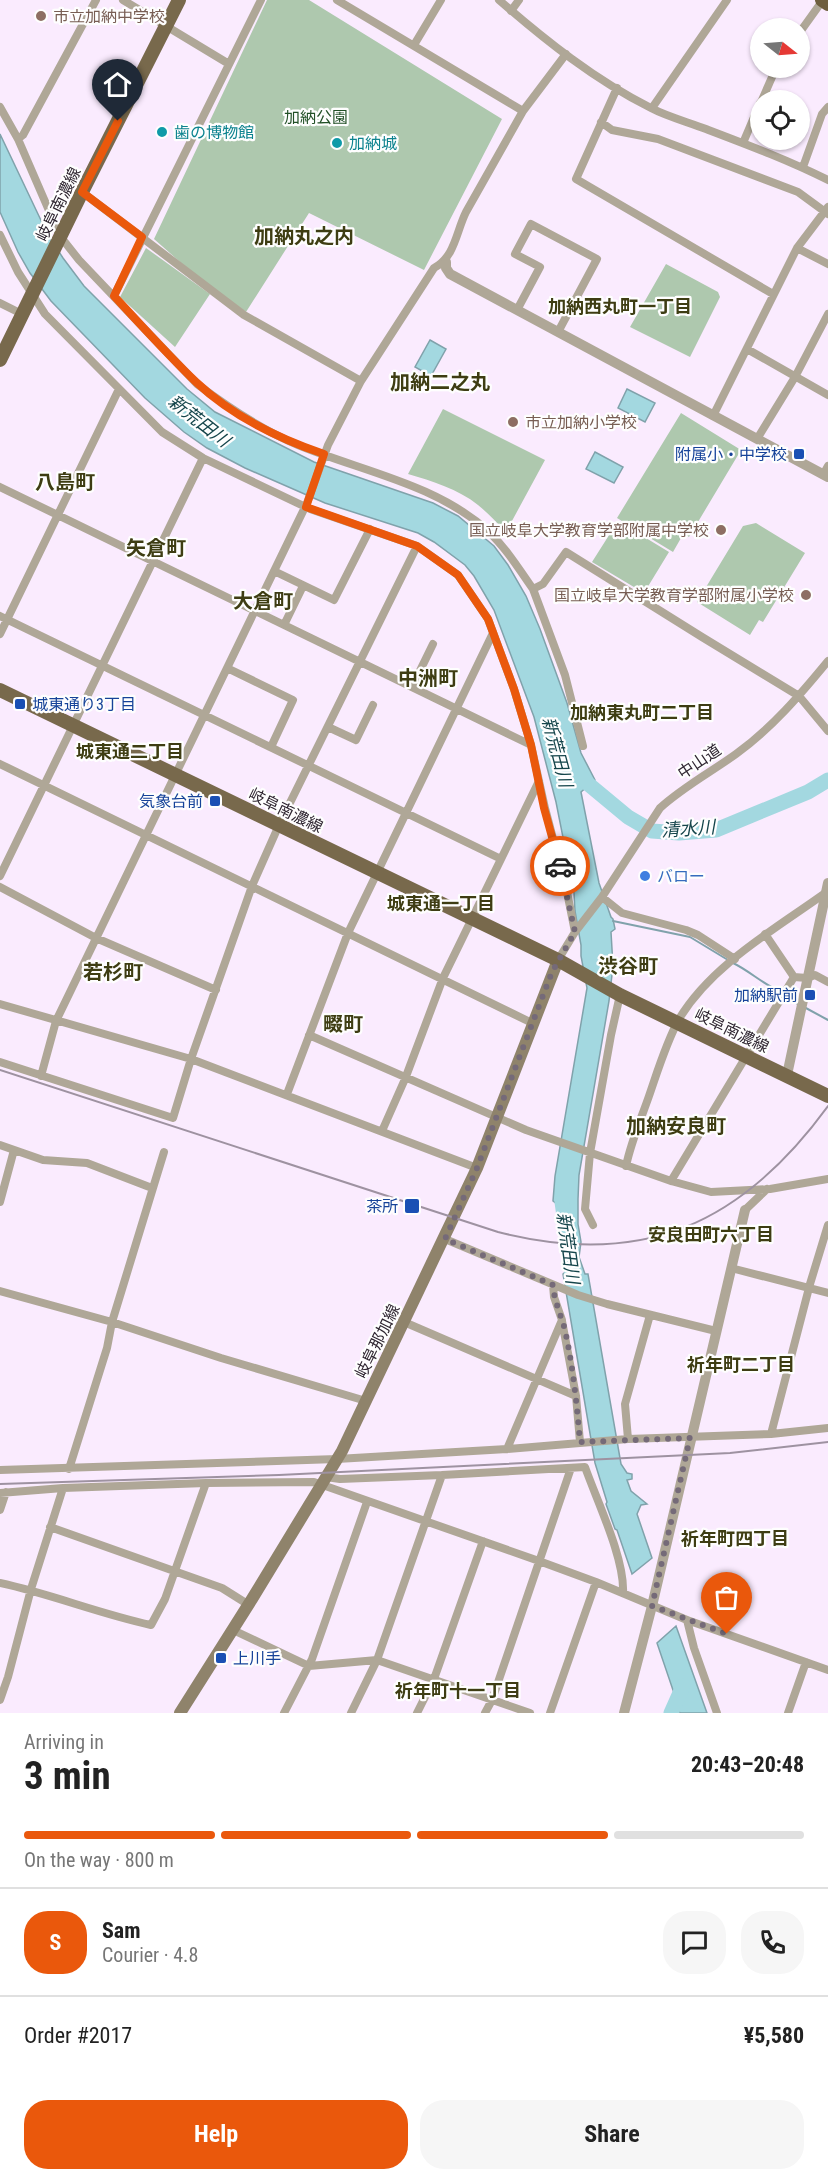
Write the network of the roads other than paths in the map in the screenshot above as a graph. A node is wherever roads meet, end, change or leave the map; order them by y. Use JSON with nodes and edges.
{"nodes":[{"id":1,"x":96,"y":0,"type":"edge"},
{"id":2,"x":123,"y":0,"type":"edge"},
{"id":3,"x":179,"y":0,"type":"edge"},
{"id":4,"x":261,"y":0,"type":"edge"},
{"id":5,"x":337,"y":0,"type":"edge"},
{"id":6,"x":441,"y":0,"type":"edge"},
{"id":7,"x":499,"y":0,"type":"edge"},
{"id":8,"x":519,"y":0,"type":"edge"},
{"id":9,"x":727,"y":0,"type":"edge"},
{"id":10,"x":823,"y":0,"type":"edge"},
{"id":11,"x":828,"y":4,"type":"edge"},
{"id":12,"x":511,"y":10,"type":"junction"},
{"id":13,"x":810,"y":18,"type":"edge"},
{"id":14,"x":166,"y":26,"type":"junction"},
{"id":15,"x":414,"y":45,"type":"junction"},
{"id":16,"x":566,"y":54,"type":"junction"},
{"id":17,"x":229,"y":64,"type":"junction"},
{"id":18,"x":617,"y":88,"type":"junction"},
{"id":19,"x":0,"y":106,"type":"edge"},
{"id":20,"x":828,"y":107,"type":"edge"},
{"id":21,"x":652,"y":108,"type":"junction"},
{"id":22,"x":523,"y":111,"type":"junction"},
{"id":23,"x":601,"y":122,"type":"junction"},
{"id":24,"x":750,"y":127,"type":"edge"},
{"id":25,"x":18,"y":140,"type":"junction"},
{"id":26,"x":743,"y":143,"type":"junction"},
{"id":27,"x":803,"y":167,"type":"junction"},
{"id":28,"x":828,"y":180,"type":"edge"},
{"id":29,"x":82,"y":192,"type":"junction"},
{"id":30,"x":827,"y":210,"type":"edge"},
{"id":31,"x":0,"y":235,"type":"edge"},
{"id":32,"x":60,"y":236,"type":"junction"},
{"id":33,"x":142,"y":237,"type":"junction"},
{"id":34,"x":797,"y":248,"type":"junction"},
{"id":35,"x":446,"y":262,"type":"junction"},
{"id":36,"x":828,"y":264,"type":"edge"},
{"id":37,"x":32,"y":294,"type":"junction"},
{"id":38,"x":773,"y":294,"type":"junction"},
{"id":39,"x":114,"y":296,"type":"junction"},
{"id":40,"x":0,"y":303,"type":"edge"},
{"id":41,"x":517,"y":310,"type":"junction"},
{"id":42,"x":22,"y":314,"type":"junction"},
{"id":43,"x":828,"y":314,"type":"edge"},
{"id":44,"x":558,"y":332,"type":"junction"},
{"id":45,"x":747,"y":349,"type":"junction"},
{"id":46,"x":0,"y":360,"type":"edge"},
{"id":47,"x":795,"y":377,"type":"junction"},
{"id":48,"x":361,"y":381,"type":"junction"},
{"id":49,"x":118,"y":389,"type":"junction"},
{"id":50,"x":828,"y":394,"type":"edge"},
{"id":51,"x":713,"y":416,"type":"junction"},
{"id":52,"x":757,"y":439,"type":"junction"},
{"id":53,"x":323,"y":456,"type":"junction"},
{"id":54,"x":203,"y":458,"type":"junction"},
{"id":55,"x":826,"y":473,"type":"edge"},
{"id":56,"x":0,"y":487,"type":"edge"},
{"id":57,"x":307,"y":505,"type":"junction"},
{"id":58,"x":57,"y":515,"type":"junction"},
{"id":59,"x":370,"y":530,"type":"junction"},
{"id":60,"x":417,"y":546,"type":"junction"},
{"id":61,"x":153,"y":562,"type":"junction"},
{"id":62,"x":274,"y":572,"type":"junction"},
{"id":63,"x":303,"y":586,"type":"junction"},
{"id":64,"x":533,"y":589,"type":"junction"},
{"id":65,"x":255,"y":611,"type":"junction"},
{"id":66,"x":4,"y":617,"type":"edge"},
{"id":67,"x":284,"y":625,"type":"junction"},
{"id":68,"x":493,"y":633,"type":"junction"},
{"id":69,"x":0,"y":634,"type":"edge"},
{"id":70,"x":433,"y":644,"type":"dead end"},
{"id":71,"x":828,"y":661,"type":"edge"},
{"id":72,"x":360,"y":662,"type":"junction"},
{"id":73,"x":102,"y":665,"type":"junction"},
{"id":74,"x":227,"y":668,"type":"junction"},
{"id":75,"x":412,"y":687,"type":"junction"},
{"id":76,"x":0,"y":690,"type":"edge"},
{"id":77,"x":800,"y":696,"type":"junction"},
{"id":78,"x":373,"y":705,"type":"dead end"},
{"id":79,"x":457,"y":709,"type":"junction"},
{"id":80,"x":204,"y":715,"type":"junction"},
{"id":81,"x":73,"y":725,"type":"junction"},
{"id":82,"x":328,"y":727,"type":"junction"},
{"id":83,"x":828,"y":731,"type":"edge"},
{"id":84,"x":531,"y":745,"type":"junction"},
{"id":85,"x":583,"y":746,"type":"dead end"},
{"id":86,"x":272,"y":747,"type":"junction"},
{"id":87,"x":0,"y":764,"type":"edge"},
{"id":88,"x":309,"y":765,"type":"junction"},
{"id":89,"x":175,"y":775,"type":"junction"},
{"id":90,"x":539,"y":781,"type":"junction"},
{"id":91,"x":44,"y":785,"type":"junction"},
{"id":92,"x":407,"y":813,"type":"junction"},
{"id":93,"x":279,"y":825,"type":"junction"},
{"id":94,"x":146,"y":835,"type":"junction"},
{"id":95,"x":501,"y":859,"type":"junction"},
{"id":96,"x":377,"y":872,"type":"junction"},
{"id":97,"x":0,"y":876,"type":"edge"},
{"id":98,"x":252,"y":886,"type":"junction"},
{"id":99,"x":0,"y":887,"type":"edge"},
{"id":100,"x":827,"y":888,"type":"edge"},
{"id":101,"x":602,"y":897,"type":"junction"},
{"id":102,"x":471,"y":918,"type":"junction"},
{"id":103,"x":575,"y":932,"type":"junction"},
{"id":104,"x":348,"y":933,"type":"junction"},
{"id":105,"x":765,"y":934,"type":"junction"},
{"id":106,"x":96,"y":938,"type":"junction"},
{"id":107,"x":558,"y":960,"type":"junction"},
{"id":108,"x":732,"y":961,"type":"junction"},
{"id":109,"x":794,"y":977,"type":"junction"},
{"id":110,"x":443,"y":978,"type":"junction"},
{"id":111,"x":807,"y":978,"type":"junction"},
{"id":112,"x":828,"y":982,"type":"edge"},
{"id":113,"x":216,"y":990,"type":"junction"},
{"id":114,"x":617,"y":991,"type":"junction"},
{"id":115,"x":0,"y":1004,"type":"edge"},
{"id":116,"x":679,"y":1020,"type":"junction"},
{"id":117,"x":57,"y":1021,"type":"junction"},
{"id":118,"x":532,"y":1023,"type":"junction"},
{"id":119,"x":309,"y":1035,"type":"junction"},
{"id":120,"x":749,"y":1053,"type":"junction"},
{"id":121,"x":191,"y":1059,"type":"junction"},
{"id":122,"x":0,"y":1062,"type":"edge"},
{"id":123,"x":787,"y":1072,"type":"junction"},
{"id":124,"x":40,"y":1076,"type":"junction"},
{"id":125,"x":405,"y":1079,"type":"junction"},
{"id":126,"x":828,"y":1088,"type":"edge"},
{"id":127,"x":287,"y":1094,"type":"junction"},
{"id":128,"x":828,"y":1096,"type":"edge"},
{"id":129,"x":496,"y":1119,"type":"junction"},
{"id":130,"x":382,"y":1131,"type":"junction"},
{"id":131,"x":0,"y":1145,"type":"edge"},
{"id":132,"x":14,"y":1150,"type":"junction"},
{"id":133,"x":164,"y":1152,"type":"dead end"},
{"id":134,"x":588,"y":1153,"type":"junction"},
{"id":135,"x":626,"y":1166,"type":"junction"},
{"id":136,"x":477,"y":1168,"type":"junction"},
{"id":137,"x":828,"y":1179,"type":"edge"},
{"id":138,"x":671,"y":1181,"type":"junction"},
{"id":139,"x":152,"y":1188,"type":"junction"},
{"id":140,"x":767,"y":1189,"type":"junction"},
{"id":141,"x":0,"y":1202,"type":"edge"},
{"id":142,"x":745,"y":1210,"type":"joint"},
{"id":143,"x":592,"y":1225,"type":"dead end"},
{"id":144,"x":828,"y":1225,"type":"edge"},
{"id":145,"x":445,"y":1239,"type":"junction"},
{"id":146,"x":731,"y":1268,"type":"junction"},
{"id":147,"x":556,"y":1286,"type":"junction"},
{"id":148,"x":809,"y":1288,"type":"junction"},
{"id":149,"x":0,"y":1291,"type":"edge"},
{"id":150,"x":828,"y":1293,"type":"edge"},
{"id":151,"x":650,"y":1315,"type":"junction"},
{"id":152,"x":562,"y":1320,"type":"junction"},
{"id":153,"x":112,"y":1322,"type":"junction"},
{"id":154,"x":404,"y":1322,"type":"junction"},
{"id":155,"x":716,"y":1331,"type":"junction"},
{"id":156,"x":536,"y":1380,"type":"junction"},
{"id":157,"x":576,"y":1396,"type":"junction"},
{"id":158,"x":366,"y":1401,"type":"junction"},
{"id":159,"x":828,"y":1428,"type":"edge"},
{"id":160,"x":771,"y":1434,"type":"junction"},
{"id":161,"x":690,"y":1438,"type":"junction"},
{"id":162,"x":628,"y":1439,"type":"junction"},
{"id":163,"x":583,"y":1442,"type":"junction"},
{"id":164,"x":507,"y":1449,"type":"junction"},
{"id":165,"x":337,"y":1459,"type":"junction"},
{"id":166,"x":572,"y":1468,"type":"junction"},
{"id":167,"x":69,"y":1469,"type":"junction"},
{"id":168,"x":0,"y":1470,"type":"edge"},
{"id":169,"x":442,"y":1475,"type":"junction"},
{"id":170,"x":324,"y":1481,"type":"junction"},
{"id":171,"x":206,"y":1483,"type":"junction"},
{"id":172,"x":63,"y":1488,"type":"junction"},
{"id":173,"x":3,"y":1493,"type":"edge"},
{"id":174,"x":367,"y":1502,"type":"junction"},
{"id":175,"x":0,"y":1510,"type":"edge"},
{"id":176,"x":426,"y":1522,"type":"junction"},
{"id":177,"x":50,"y":1527,"type":"junction"},
{"id":178,"x":483,"y":1541,"type":"junction"},
{"id":179,"x":539,"y":1561,"type":"junction"},
{"id":180,"x":175,"y":1572,"type":"junction"},
{"id":181,"x":597,"y":1582,"type":"junction"},
{"id":182,"x":0,"y":1583,"type":"edge"},
{"id":183,"x":31,"y":1589,"type":"junction"},
{"id":184,"x":623,"y":1593,"type":"junction"},
{"id":185,"x":249,"y":1605,"type":"junction"},
{"id":186,"x":652,"y":1606,"type":"junction"},
{"id":187,"x":687,"y":1620,"type":"junction"},
{"id":188,"x":233,"y":1630,"type":"junction"},
{"id":189,"x":377,"y":1660,"type":"junction"},
{"id":190,"x":806,"y":1662,"type":"junction"},
{"id":191,"x":309,"y":1666,"type":"junction"},
{"id":192,"x":828,"y":1670,"type":"edge"},
{"id":193,"x":434,"y":1679,"type":"junction"},
{"id":194,"x":0,"y":1700,"type":"edge"},
{"id":195,"x":492,"y":1700,"type":"junction"},
{"id":196,"x":180,"y":1713,"type":"edge"},
{"id":197,"x":284,"y":1713,"type":"edge"},
{"id":198,"x":351,"y":1713,"type":"edge"},
{"id":199,"x":417,"y":1713,"type":"edge"},
{"id":200,"x":485,"y":1713,"type":"edge"},
{"id":201,"x":530,"y":1713,"type":"edge"},
{"id":202,"x":550,"y":1713,"type":"edge"},
{"id":203,"x":624,"y":1713,"type":"edge"},
{"id":204,"x":717,"y":1713,"type":"edge"},
{"id":205,"x":788,"y":1713,"type":"edge"}],
"edges":[{"from":1,"to":25,"type":"street"},
{"from":2,"to":14,"type":"street"},
{"from":3,"to":14,"type":"main road","name":"岐阜南濃線"},
{"from":4,"to":17,"type":"street"},
{"from":5,"to":15,"type":"street"},
{"from":6,"to":15,"type":"street"},
{"from":7,"to":12,"type":"street"},
{"from":8,"to":12,"type":"street"},
{"from":9,"to":21,"type":"street"},
{"from":10,"to":11,"type":"highway"},
{"from":10,"to":13,"type":"street"},
{"from":12,"to":16,"type":"street"},
{"from":14,"to":17,"type":"street"},
{"from":14,"to":29,"type":"main road","name":"岐阜南濃線"},
{"from":15,"to":22,"type":"street"},
{"from":16,"to":18,"type":"street"},
{"from":16,"to":22,"type":"street"},
{"from":17,"to":33,"type":"street"},
{"from":18,"to":21,"type":"street"},
{"from":18,"to":23,"type":"street"},
{"from":19,"to":25,"type":"street"},
{"from":20,"to":27,"type":"street"},
{"from":21,"to":26,"type":"street"},
{"from":22,"to":35,"type":"street"},
{"from":23,"to":30,"type":"street"},
{"from":23,"to":38,"type":"street"},
{"from":24,"to":26,"type":"street"},
{"from":25,"to":32,"type":"street"},
{"from":26,"to":27,"type":"street"},
{"from":27,"to":28,"type":"street"},
{"from":29,"to":32,"type":"main road","name":"岐阜南濃線"},
{"from":29,"to":33,"type":"street"},
{"from":30,"to":34,"type":"street"},
{"from":31,"to":37,"type":"street"},
{"from":32,"to":37,"type":"main road","name":"岐阜南濃線"},
{"from":32,"to":39,"type":"street"},
{"from":33,"to":39,"type":"street"},
{"from":33,"to":48,"type":"street"},
{"from":34,"to":36,"type":"street"},
{"from":34,"to":38,"type":"street"},
{"from":35,"to":41,"type":"street"},
{"from":35,"to":48,"type":"street"},
{"from":37,"to":42,"type":"main road","name":"岐阜南濃線"},
{"from":37,"to":49,"type":"street"},
{"from":38,"to":45,"type":"street"},
{"from":39,"to":53,"type":"street"},
{"from":40,"to":42,"type":"street"},
{"from":41,"to":44,"type":"street"},
{"from":41,"to":44,"type":"street"},
{"from":42,"to":46,"type":"main road","name":"岐阜南濃線"},
{"from":43,"to":47,"type":"street"},
{"from":44,"to":51,"type":"street"},
{"from":45,"to":47,"type":"street"},
{"from":45,"to":51,"type":"street"},
{"from":47,"to":50,"type":"street"},
{"from":47,"to":52,"type":"street"},
{"from":48,"to":53,"type":"street"},
{"from":49,"to":54,"type":"street"},
{"from":49,"to":58,"type":"street"},
{"from":51,"to":52,"type":"street"},
{"from":52,"to":55,"type":"street"},
{"from":53,"to":57,"type":"street"},
{"from":53,"to":64,"type":"street"},
{"from":54,"to":57,"type":"street"},
{"from":54,"to":61,"type":"street"},
{"from":56,"to":58,"type":"street"},
{"from":57,"to":59,"type":"street"},
{"from":57,"to":62,"type":"street"},
{"from":58,"to":61,"type":"street"},
{"from":58,"to":66,"type":"street"},
{"from":59,"to":60,"type":"street"},
{"from":59,"to":63,"type":"street"},
{"from":60,"to":68,"type":"street"},
{"from":60,"to":72,"type":"street"},
{"from":61,"to":65,"type":"street"},
{"from":61,"to":73,"type":"street"},
{"from":62,"to":63,"type":"street"},
{"from":62,"to":65,"type":"street"},
{"from":63,"to":67,"type":"street"},
{"from":64,"to":77,"type":"street"},
{"from":64,"to":85,"type":"street"},
{"from":65,"to":67,"type":"street"},
{"from":65,"to":74,"type":"street"},
{"from":66,"to":69,"type":"street"},
{"from":66,"to":73,"type":"street"},
{"from":67,"to":72,"type":"street"},
{"from":68,"to":79,"type":"street"},
{"from":68,"to":84,"type":"street"},
{"from":70,"to":75,"type":"street"},
{"from":71,"to":77,"type":"street","name":"中山道"},
{"from":72,"to":75,"type":"street"},
{"from":72,"to":82,"type":"street"},
{"from":73,"to":80,"type":"street"},
{"from":73,"to":81,"type":"street"},
{"from":74,"to":80,"type":"street"},
{"from":74,"to":86,"type":"street"},
{"from":75,"to":79,"type":"street"},
{"from":76,"to":81,"type":"main road","name":"岐阜南濃線"},
{"from":77,"to":83,"type":"street"},
{"from":77,"to":101,"type":"street","name":"中山道"},
{"from":78,"to":82,"type":"street"},
{"from":79,"to":84,"type":"street"},
{"from":79,"to":92,"type":"street"},
{"from":80,"to":86,"type":"street"},
{"from":80,"to":89,"type":"street"},
{"from":81,"to":89,"type":"main road","name":"岐阜南濃線"},
{"from":81,"to":91,"type":"street"},
{"from":82,"to":88,"type":"street"},
{"from":84,"to":90,"type":"street"},
{"from":86,"to":88,"type":"street"},
{"from":87,"to":91,"type":"street"},
{"from":88,"to":92,"type":"street"},
{"from":88,"to":93,"type":"street"},
{"from":89,"to":93,"type":"main road","name":"岐阜南濃線"},
{"from":89,"to":94,"type":"street"},
{"from":90,"to":95,"type":"street"},
{"from":90,"to":103,"type":"street"},
{"from":91,"to":94,"type":"street"},
{"from":91,"to":97,"type":"street"},
{"from":92,"to":95,"type":"street"},
{"from":92,"to":96,"type":"street"},
{"from":93,"to":96,"type":"main road","name":"岐阜南濃線"},
{"from":93,"to":98,"type":"street"},
{"from":94,"to":98,"type":"street"},
{"from":94,"to":106,"type":"street"},
{"from":95,"to":102,"type":"street"},
{"from":96,"to":102,"type":"main road","name":"岐阜南濃線"},
{"from":96,"to":104,"type":"street"},
{"from":98,"to":104,"type":"street"},
{"from":98,"to":113,"type":"street"},
{"from":99,"to":106,"type":"street"},
{"from":100,"to":105,"type":"street"},
{"from":100,"to":111,"type":"street"},
{"from":101,"to":103,"type":"street","name":"中山道"},
{"from":101,"to":108,"type":"street"},
{"from":102,"to":107,"type":"main road","name":"岐阜南濃線"},
{"from":102,"to":110,"type":"street"},
{"from":103,"to":107,"type":"street","name":"中山道"},
{"from":104,"to":110,"type":"street"},
{"from":104,"to":119,"type":"street"},
{"from":105,"to":108,"type":"street"},
{"from":105,"to":109,"type":"street"},
{"from":106,"to":113,"type":"street"},
{"from":106,"to":117,"type":"street"},
{"from":107,"to":114,"type":"main road","name":"岐阜南濃線"},
{"from":107,"to":118,"type":"main road","name":"岐阜那加線"},
{"from":108,"to":116,"type":"street"},
{"from":109,"to":111,"type":"street"},
{"from":109,"to":120,"type":"street"},
{"from":110,"to":118,"type":"street"},
{"from":110,"to":125,"type":"street"},
{"from":111,"to":112,"type":"street"},
{"from":111,"to":123,"type":"street"},
{"from":113,"to":121,"type":"street"},
{"from":114,"to":116,"type":"main road","name":"岐阜南濃線"},
{"from":114,"to":134,"type":"street"},
{"from":115,"to":117,"type":"street"},
{"from":116,"to":120,"type":"main road","name":"岐阜南濃線"},
{"from":116,"to":135,"type":"street"},
{"from":117,"to":121,"type":"street"},
{"from":117,"to":124,"type":"street"},
{"from":118,"to":129,"type":"main road","name":"岐阜那加線"},
{"from":119,"to":125,"type":"street"},
{"from":119,"to":127,"type":"street"},
{"from":120,"to":123,"type":"main road","name":"岐阜南濃線"},
{"from":120,"to":138,"type":"street"},
{"from":121,"to":124,"type":"street"},
{"from":121,"to":127,"type":"street"},
{"from":122,"to":124,"type":"street"},
{"from":123,"to":126,"type":"main road","name":"岐阜南濃線"},
{"from":123,"to":128,"type":"main road","name":"岐阜南濃線"},
{"from":125,"to":129,"type":"street"},
{"from":125,"to":130,"type":"street"},
{"from":127,"to":130,"type":"street"},
{"from":129,"to":134,"type":"street"},
{"from":129,"to":136,"type":"main road","name":"岐阜那加線"},
{"from":130,"to":136,"type":"street"},
{"from":131,"to":132,"type":"street"},
{"from":132,"to":139,"type":"street"},
{"from":132,"to":141,"type":"street"},
{"from":133,"to":139,"type":"street"},
{"from":134,"to":135,"type":"street"},
{"from":134,"to":143,"type":"street"},
{"from":135,"to":138,"type":"street"},
{"from":136,"to":145,"type":"main road","name":"岐阜那加線"},
{"from":137,"to":140,"type":"street"},
{"from":138,"to":140,"type":"street"},
{"from":139,"to":153,"type":"street"},
{"from":140,"to":142,"type":"street"},
{"from":142,"to":146,"type":"street"},
{"from":144,"to":148,"type":"street"},
{"from":145,"to":147,"type":"street"},
{"from":145,"to":154,"type":"main road","name":"岐阜那加線"},
{"from":146,"to":148,"type":"street"},
{"from":146,"to":155,"type":"street"},
{"from":147,"to":151,"type":"street"},
{"from":147,"to":152,"type":"street"},
{"from":148,"to":150,"type":"street"},
{"from":148,"to":160,"type":"street"},
{"from":149,"to":153,"type":"street"},
{"from":151,"to":155,"type":"street"},
{"from":151,"to":162,"type":"street"},
{"from":152,"to":156,"type":"street"},
{"from":152,"to":157,"type":"street"},
{"from":153,"to":158,"type":"street"},
{"from":153,"to":167,"type":"street"},
{"from":154,"to":156,"type":"street"},
{"from":154,"to":158,"type":"main road","name":"岐阜那加線"},
{"from":155,"to":161,"type":"street"},
{"from":156,"to":157,"type":"street"},
{"from":156,"to":164,"type":"street"},
{"from":157,"to":163,"type":"street"},
{"from":158,"to":165,"type":"main road","name":"岐阜那加線"},
{"from":159,"to":160,"type":"street"},
{"from":160,"to":161,"type":"street"},
{"from":161,"to":162,"type":"street"},
{"from":161,"to":186,"type":"street"},
{"from":162,"to":163,"type":"street"},
{"from":163,"to":164,"type":"street"},
{"from":164,"to":165,"type":"street"},
{"from":165,"to":167,"type":"street"},
{"from":165,"to":170,"type":"main road","name":"岐阜那加線"},
{"from":166,"to":169,"type":"street"},
{"from":166,"to":179,"type":"street"},
{"from":166,"to":184,"type":"street"},
{"from":167,"to":168,"type":"street"},
{"from":169,"to":170,"type":"street"},
{"from":169,"to":176,"type":"street"},
{"from":170,"to":171,"type":"street"},
{"from":170,"to":174,"type":"street"},
{"from":170,"to":185,"type":"main road","name":"岐阜那加線"},
{"from":171,"to":172,"type":"street"},
{"from":171,"to":180,"type":"street"},
{"from":172,"to":173,"type":"street"},
{"from":172,"to":177,"type":"street"},
{"from":173,"to":175,"type":"street"},
{"from":174,"to":176,"type":"street"},
{"from":174,"to":191,"type":"street"},
{"from":176,"to":178,"type":"street"},
{"from":176,"to":189,"type":"street"},
{"from":177,"to":180,"type":"street"},
{"from":177,"to":183,"type":"street"},
{"from":178,"to":179,"type":"street"},
{"from":178,"to":193,"type":"street"},
{"from":179,"to":181,"type":"street"},
{"from":179,"to":195,"type":"street"},
{"from":180,"to":183,"type":"street"},
{"from":180,"to":185,"type":"street"},
{"from":181,"to":184,"type":"street"},
{"from":181,"to":202,"type":"street"},
{"from":182,"to":183,"type":"street"},
{"from":183,"to":194,"type":"street"},
{"from":184,"to":186,"type":"street"},
{"from":185,"to":188,"type":"main road","name":"岐阜那加線"},
{"from":186,"to":187,"type":"street"},
{"from":186,"to":203,"type":"street"},
{"from":187,"to":190,"type":"street"},
{"from":187,"to":204,"type":"street"},
{"from":188,"to":191,"type":"street"},
{"from":188,"to":196,"type":"main road","name":"岐阜那加線"},
{"from":189,"to":191,"type":"street"},
{"from":189,"to":193,"type":"street"},
{"from":189,"to":198,"type":"street"},
{"from":190,"to":192,"type":"street"},
{"from":190,"to":205,"type":"street"},
{"from":191,"to":197,"type":"street"},
{"from":193,"to":195,"type":"street"},
{"from":193,"to":199,"type":"street"},
{"from":195,"to":200,"type":"street"},
{"from":195,"to":201,"type":"street"}]}
